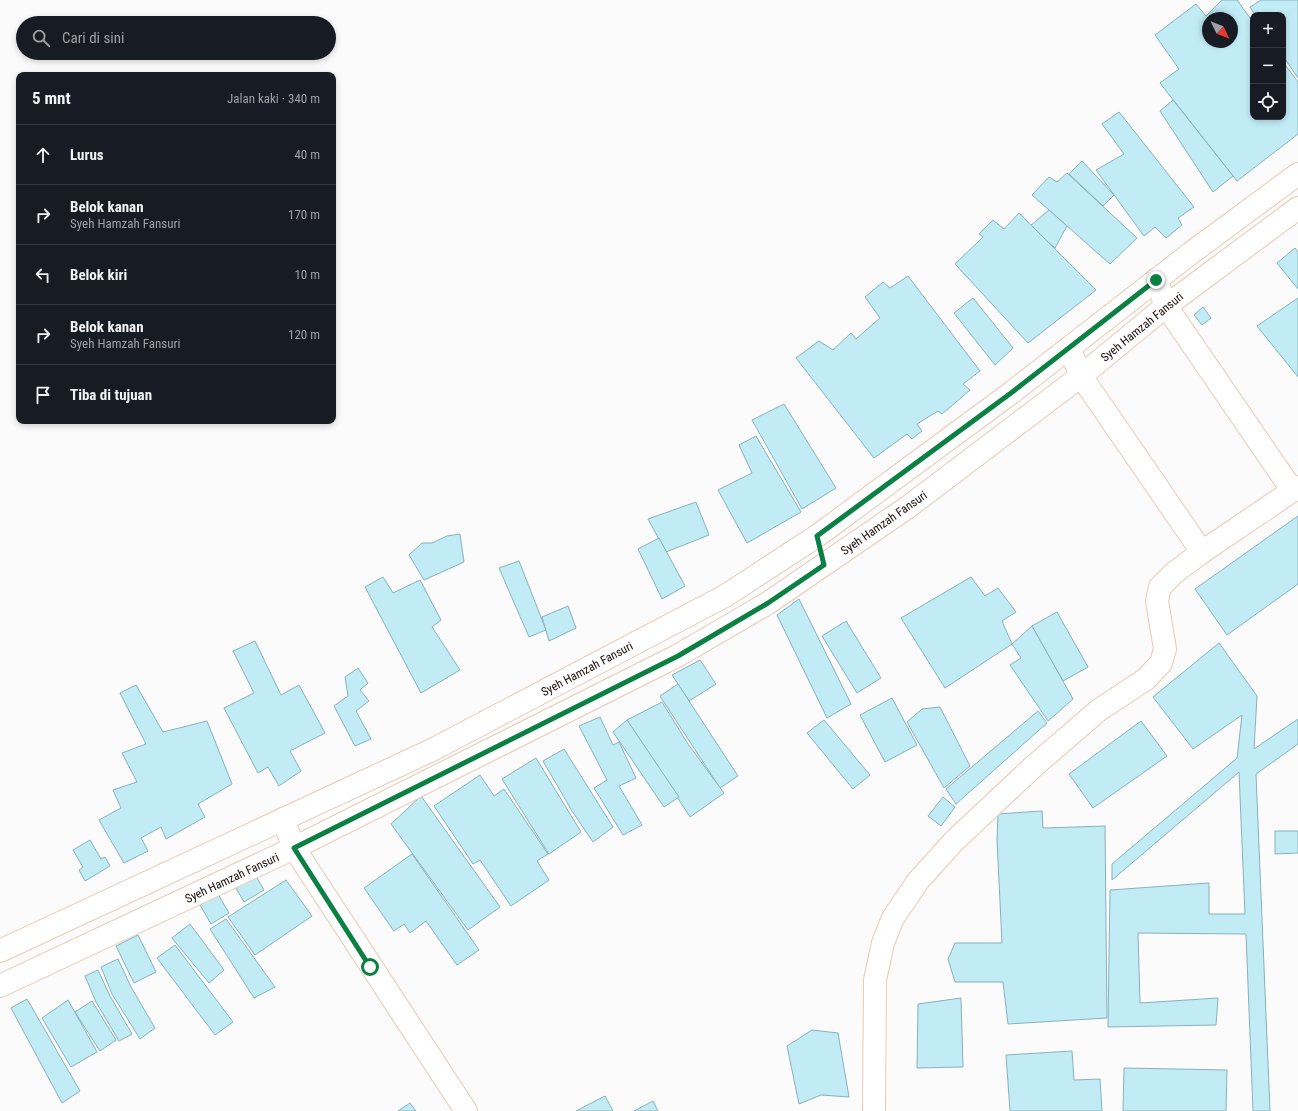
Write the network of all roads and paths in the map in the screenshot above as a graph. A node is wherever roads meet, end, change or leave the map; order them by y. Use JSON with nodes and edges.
{"nodes":[{"id":1,"x":1298,"y":174,"type":"edge"},
{"id":2,"x":1298,"y":208,"type":"edge"},
{"id":3,"x":1156,"y":280,"type":"junction"},
{"id":4,"x":1166,"y":306,"type":"junction"},
{"id":5,"x":1069,"y":348,"type":"junction"},
{"id":6,"x":1081,"y":376,"type":"junction"},
{"id":7,"x":1295,"y":489,"type":"edge"},
{"id":8,"x":817,"y":536,"type":"junction"},
{"id":9,"x":1202,"y":552,"type":"junction"},
{"id":10,"x":824,"y":565,"type":"junction"},
{"id":11,"x":283,"y":819,"type":"junction"},
{"id":12,"x":294,"y":848,"type":"junction"},
{"id":13,"x":0,"y":951,"type":"edge"},
{"id":14,"x":0,"y":986,"type":"edge"},
{"id":15,"x":466,"y":1111,"type":"edge"},
{"id":16,"x":874,"y":1111,"type":"edge"}],
"edges":[{"from":1,"to":3,"type":"main road","name":"Syeh Hamzah Fansuri"},
{"from":2,"to":4,"type":"main road","name":"Syeh Hamzah Fansuri"},
{"from":3,"to":4,"type":"main road"},
{"from":3,"to":5,"type":"main road","name":"Syeh Hamzah Fansuri"},
{"from":4,"to":6,"type":"main road","name":"Syeh Hamzah Fansuri"},
{"from":4,"to":7,"type":"main road"},
{"from":5,"to":6,"type":"main road"},
{"from":5,"to":8,"type":"main road","name":"Syeh Hamzah Fansuri"},
{"from":6,"to":9,"type":"main road"},
{"from":6,"to":10,"type":"main road","name":"Syeh Hamzah Fansuri"},
{"from":7,"to":9,"type":"main road"},
{"from":8,"to":10,"type":"main road"},
{"from":8,"to":11,"type":"main road","name":"Syeh Hamzah Fansuri"},
{"from":9,"to":16,"type":"main road"},
{"from":10,"to":12,"type":"main road","name":"Syeh Hamzah Fansuri"},
{"from":11,"to":12,"type":"main road"},
{"from":11,"to":13,"type":"main road","name":"Syeh Hamzah Fansuri"},
{"from":12,"to":14,"type":"main road","name":"Syeh Hamzah Fansuri"},
{"from":12,"to":15,"type":"main road"}]}
